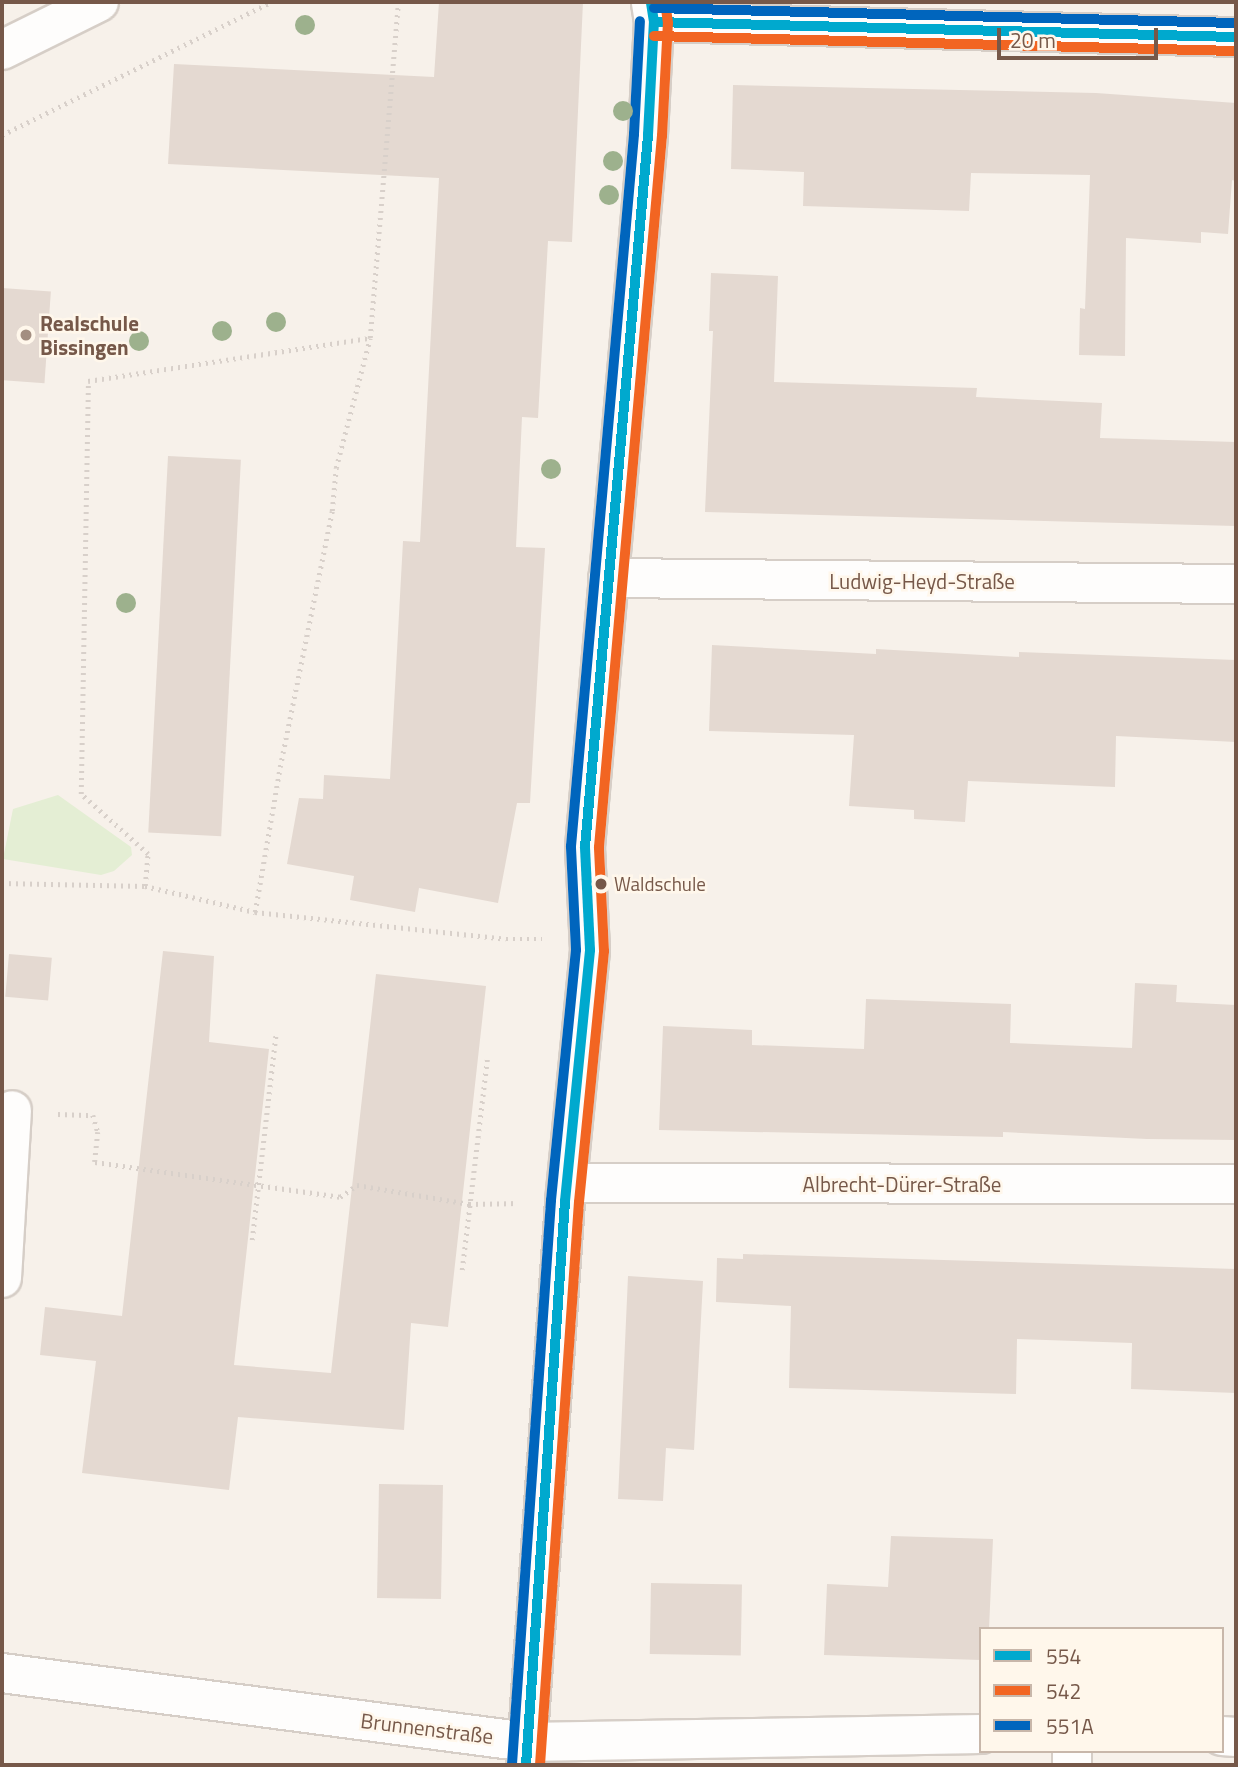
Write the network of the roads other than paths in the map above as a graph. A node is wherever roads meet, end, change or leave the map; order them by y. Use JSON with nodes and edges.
{"nodes":[{"id":1,"x":99,"y":2,"type":"edge"},
{"id":2,"x":652,"y":12,"type":"edge"},
{"id":3,"x":1236,"y":37,"type":"edge"},
{"id":4,"x":2,"y":50,"type":"edge"},
{"id":5,"x":608,"y":578,"type":"junction"},
{"id":6,"x":1236,"y":584,"type":"edge"},
{"id":7,"x":12,"y":1110,"type":"road end"},
{"id":8,"x":1236,"y":1184,"type":"edge"},
{"id":9,"x":566,"y":1192,"type":"junction"},
{"id":10,"x":2,"y":1278,"type":"edge"},
{"id":11,"x":2,"y":1673,"type":"edge"},
{"id":12,"x":979,"y":1734,"type":"edge"},
{"id":13,"x":527,"y":1753,"type":"edge"}],
"edges":[{"from":1,"to":4,"type":"street"},
{"from":2,"to":3,"type":"street"},
{"from":2,"to":5,"type":"street"},
{"from":5,"to":6,"type":"street","name":"Ludwig-Heyd-Straße"},
{"from":5,"to":9,"type":"street"},
{"from":7,"to":10,"type":"street"},
{"from":8,"to":9,"type":"street","name":"Albrecht-Dürer-Straße"},
{"from":9,"to":13,"type":"street"},
{"from":11,"to":13,"type":"street","name":"Brunnenstraße"},
{"from":12,"to":13,"type":"street","name":"Brunnenstraße"}]}
